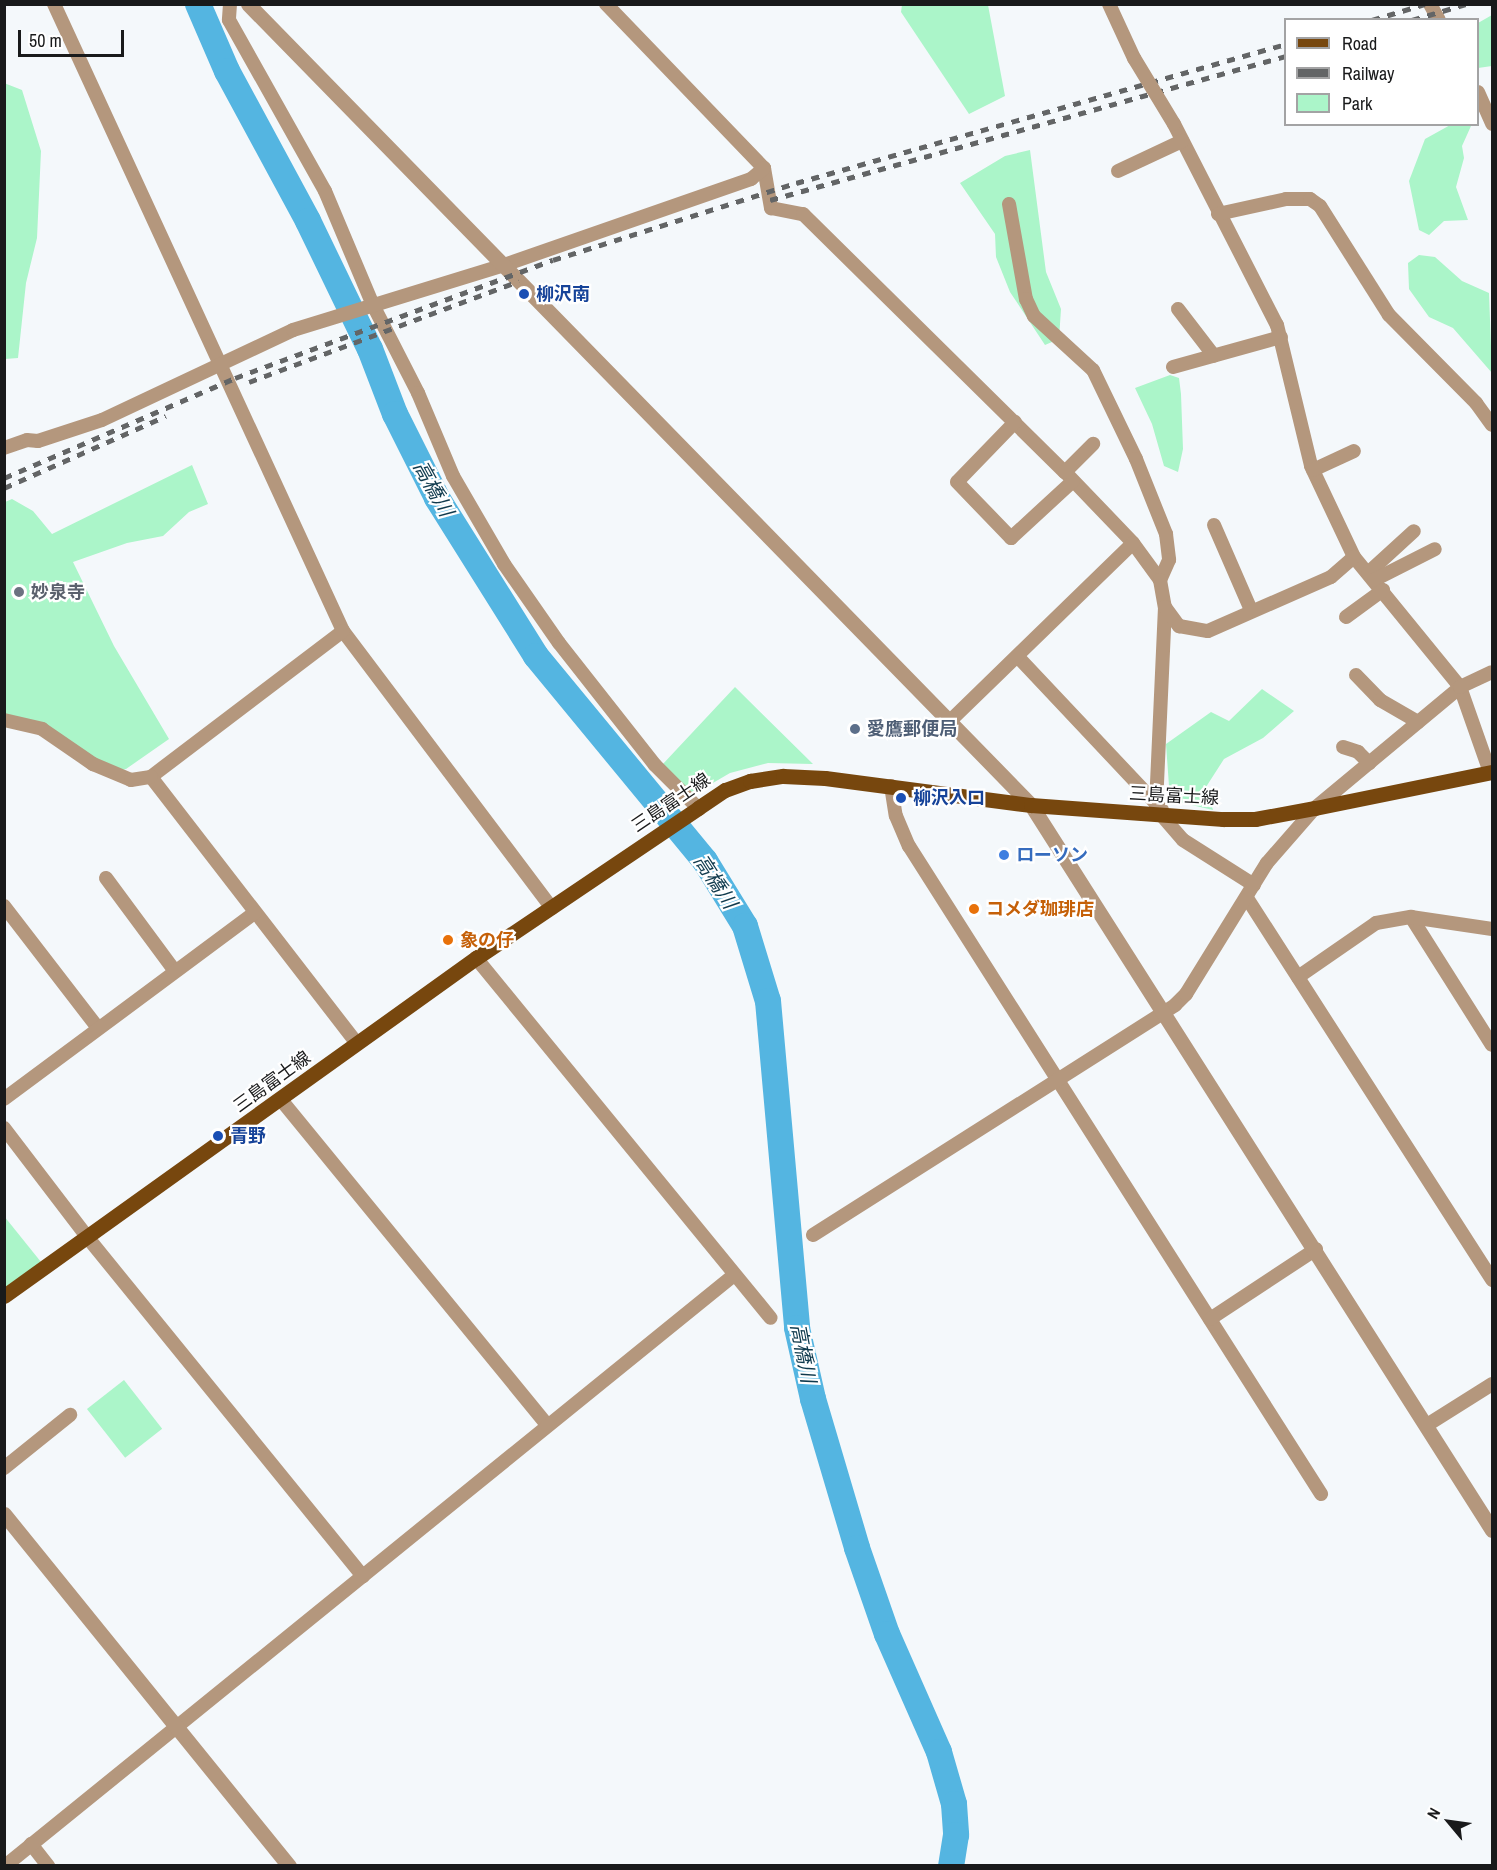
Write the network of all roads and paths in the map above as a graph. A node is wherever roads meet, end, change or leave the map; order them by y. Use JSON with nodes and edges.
{"nodes":[{"id":1,"x":54,"y":4,"type":"edge"},
{"id":2,"x":230,"y":4,"type":"edge"},
{"id":3,"x":248,"y":4,"type":"edge"},
{"id":4,"x":606,"y":4,"type":"edge"},
{"id":5,"x":1109,"y":4,"type":"edge"},
{"id":6,"x":1430,"y":4,"type":"edge"},
{"id":7,"x":1438,"y":18,"type":"edge"},
{"id":8,"x":1479,"y":94,"type":"edge"},
{"id":9,"x":1492,"y":124,"type":"edge"},
{"id":10,"x":1182,"y":141,"type":"junction"},
{"id":11,"x":764,"y":168,"type":"junction"},
{"id":12,"x":1118,"y":171,"type":"dead end"},
{"id":13,"x":1009,"y":204,"type":"dead end"},
{"id":14,"x":1218,"y":214,"type":"junction"},
{"id":15,"x":504,"y":264,"type":"junction"},
{"id":16,"x":367,"y":306,"type":"junction"},
{"id":17,"x":1178,"y":309,"type":"dead end"},
{"id":18,"x":1281,"y":337,"type":"junction"},
{"id":19,"x":1214,"y":356,"type":"junction"},
{"id":20,"x":222,"y":367,"type":"junction"},
{"id":21,"x":1173,"y":367,"type":"dead end"},
{"id":22,"x":1015,"y":422,"type":"junction"},
{"id":23,"x":1492,"y":425,"type":"edge"},
{"id":24,"x":1093,"y":444,"type":"dead end"},
{"id":25,"x":4,"y":448,"type":"edge"},
{"id":26,"x":1354,"y":451,"type":"dead end"},
{"id":27,"x":1313,"y":470,"type":"junction"},
{"id":28,"x":1069,"y":476,"type":"junction"},
{"id":29,"x":1214,"y":525,"type":"dead end"},
{"id":30,"x":1414,"y":531,"type":"dead end"},
{"id":31,"x":1133,"y":543,"type":"junction"},
{"id":32,"x":1435,"y":549,"type":"dead end"},
{"id":33,"x":1354,"y":557,"type":"junction"},
{"id":34,"x":1160,"y":580,"type":"junction"},
{"id":35,"x":1375,"y":581,"type":"junction"},
{"id":36,"x":1165,"y":607,"type":"junction"},
{"id":37,"x":1251,"y":610,"type":"junction"},
{"id":38,"x":1346,"y":617,"type":"dead end"},
{"id":39,"x":343,"y":631,"type":"junction"},
{"id":40,"x":1018,"y":657,"type":"junction"},
{"id":41,"x":1492,"y":672,"type":"edge"},
{"id":42,"x":1356,"y":675,"type":"dead end"},
{"id":43,"x":1460,"y":687,"type":"junction"},
{"id":44,"x":4,"y":720,"type":"edge"},
{"id":45,"x":950,"y":721,"type":"junction"},
{"id":46,"x":1418,"y":722,"type":"junction"},
{"id":47,"x":1343,"y":747,"type":"dead end"},
{"id":48,"x":1369,"y":763,"type":"junction"},
{"id":49,"x":1491,"y":772,"type":"edge"},
{"id":50,"x":151,"y":777,"type":"junction"},
{"id":51,"x":891,"y":786,"type":"junction"},
{"id":52,"x":1031,"y":805,"type":"junction"},
{"id":53,"x":1315,"y":808,"type":"junction"},
{"id":54,"x":697,"y":809,"type":"junction"},
{"id":55,"x":1163,"y":813,"type":"junction"},
{"id":56,"x":106,"y":878,"type":"dead end"},
{"id":57,"x":1254,"y":885,"type":"junction"},
{"id":58,"x":1247,"y":898,"type":"junction"},
{"id":59,"x":4,"y":906,"type":"edge"},
{"id":60,"x":552,"y":908,"type":"junction"},
{"id":61,"x":254,"y":913,"type":"junction"},
{"id":62,"x":1411,"y":918,"type":"junction"},
{"id":63,"x":1492,"y":929,"type":"edge"},
{"id":64,"x":476,"y":958,"type":"junction"},
{"id":65,"x":174,"y":970,"type":"junction"},
{"id":66,"x":1299,"y":977,"type":"junction"},
{"id":67,"x":1163,"y":1012,"type":"junction"},
{"id":68,"x":98,"y":1028,"type":"junction"},
{"id":69,"x":357,"y":1044,"type":"junction"},
{"id":70,"x":1492,"y":1046,"type":"edge"},
{"id":71,"x":1058,"y":1081,"type":"junction"},
{"id":72,"x":4,"y":1099,"type":"edge"},
{"id":73,"x":282,"y":1101,"type":"junction"},
{"id":74,"x":4,"y":1128,"type":"edge"},
{"id":75,"x":813,"y":1235,"type":"dead end"},
{"id":76,"x":88,"y":1238,"type":"junction"},
{"id":77,"x":1316,"y":1249,"type":"junction"},
{"id":78,"x":734,"y":1275,"type":"junction"},
{"id":79,"x":1492,"y":1280,"type":"edge"},
{"id":80,"x":4,"y":1296,"type":"edge"},
{"id":81,"x":771,"y":1318,"type":"dead end"},
{"id":82,"x":1210,"y":1319,"type":"junction"},
{"id":83,"x":1492,"y":1384,"type":"edge"},
{"id":84,"x":70,"y":1415,"type":"dead end"},
{"id":85,"x":547,"y":1425,"type":"junction"},
{"id":86,"x":1427,"y":1425,"type":"junction"},
{"id":87,"x":4,"y":1468,"type":"edge"},
{"id":88,"x":1322,"y":1494,"type":"dead end"},
{"id":89,"x":4,"y":1514,"type":"edge"},
{"id":90,"x":1492,"y":1530,"type":"edge"},
{"id":91,"x":363,"y":1576,"type":"junction"},
{"id":92,"x":176,"y":1726,"type":"junction"},
{"id":93,"x":31,"y":1844,"type":"junction"},
{"id":94,"x":5,"y":1866,"type":"edge"},
{"id":95,"x":48,"y":1866,"type":"edge"},
{"id":96,"x":289,"y":1866,"type":"edge"}],
"edges":[{"from":1,"to":20,"type":"street"},
{"from":2,"to":16,"type":"street"},
{"from":3,"to":15,"type":"street"},
{"from":4,"to":11,"type":"street"},
{"from":5,"to":10,"type":"street","bridge":true},
{"from":6,"to":7,"type":"street"},
{"from":8,"to":9,"type":"street"},
{"from":10,"to":12,"type":"street"},
{"from":10,"to":14,"type":"street"},
{"from":11,"to":15,"type":"street"},
{"from":11,"to":22,"type":"street"},
{"from":13,"to":34,"type":"street"},
{"from":14,"to":18,"type":"street"},
{"from":14,"to":23,"type":"street"},
{"from":15,"to":16,"type":"street"},
{"from":15,"to":45,"type":"street"},
{"from":16,"to":20,"type":"street"},
{"from":16,"to":54,"type":"street"},
{"from":17,"to":19,"type":"street"},
{"from":18,"to":19,"type":"street"},
{"from":18,"to":27,"type":"street"},
{"from":19,"to":21,"type":"street"},
{"from":20,"to":25,"type":"street"},
{"from":20,"to":39,"type":"street"},
{"from":22,"to":28,"type":"street"},
{"from":22,"to":28,"type":"street"},
{"from":24,"to":28,"type":"street"},
{"from":26,"to":27,"type":"street"},
{"from":27,"to":33,"type":"street"},
{"from":28,"to":31,"type":"street"},
{"from":29,"to":37,"type":"street"},
{"from":30,"to":35,"type":"street"},
{"from":31,"to":34,"type":"street"},
{"from":31,"to":40,"type":"street"},
{"from":32,"to":35,"type":"street"},
{"from":33,"to":35,"type":"street"},
{"from":33,"to":37,"type":"street"},
{"from":34,"to":36,"type":"street"},
{"from":35,"to":38,"type":"street"},
{"from":35,"to":43,"type":"street"},
{"from":36,"to":37,"type":"street"},
{"from":36,"to":55,"type":"street"},
{"from":39,"to":50,"type":"street"},
{"from":39,"to":60,"type":"street"},
{"from":40,"to":45,"type":"street"},
{"from":40,"to":55,"type":"street"},
{"from":41,"to":43,"type":"street"},
{"from":42,"to":46,"type":"street"},
{"from":43,"to":46,"type":"street"},
{"from":43,"to":49,"type":"street"},
{"from":44,"to":50,"type":"street"},
{"from":45,"to":52,"type":"street"},
{"from":46,"to":48,"type":"street"},
{"from":47,"to":48,"type":"street"},
{"from":48,"to":53,"type":"street"},
{"from":49,"to":53,"type":"main road","name":"三島富士線"},
{"from":50,"to":61,"type":"street"},
{"from":51,"to":52,"type":"main road","name":"三島富士線"},
{"from":51,"to":54,"type":"main road","name":"三島富士線"},
{"from":51,"to":71,"type":"street"},
{"from":52,"to":55,"type":"main road","name":"三島富士線"},
{"from":52,"to":67,"type":"street"},
{"from":53,"to":55,"type":"main road","name":"三島富士線"},
{"from":53,"to":57,"type":"street"},
{"from":54,"to":60,"type":"main road","name":"三島富士線"},
{"from":55,"to":57,"type":"street"},
{"from":56,"to":65,"type":"street"},
{"from":57,"to":58,"type":"street"},
{"from":58,"to":66,"type":"street"},
{"from":58,"to":67,"type":"street"},
{"from":59,"to":68,"type":"street"},
{"from":60,"to":64,"type":"main road","name":"三島富士線"},
{"from":61,"to":65,"type":"street"},
{"from":61,"to":69,"type":"street"},
{"from":62,"to":63,"type":"street"},
{"from":62,"to":66,"type":"street"},
{"from":62,"to":70,"type":"street"},
{"from":64,"to":69,"type":"main road","name":"三島富士線"},
{"from":64,"to":78,"type":"street"},
{"from":65,"to":68,"type":"street"},
{"from":66,"to":79,"type":"street"},
{"from":67,"to":71,"type":"street"},
{"from":67,"to":77,"type":"street"},
{"from":68,"to":72,"type":"street"},
{"from":69,"to":73,"type":"main road","name":"三島富士線"},
{"from":71,"to":75,"type":"street"},
{"from":71,"to":82,"type":"street"},
{"from":73,"to":76,"type":"main road","name":"三島富士線"},
{"from":73,"to":85,"type":"street"},
{"from":74,"to":76,"type":"street"},
{"from":76,"to":80,"type":"main road","name":"三島富士線"},
{"from":76,"to":91,"type":"street"},
{"from":77,"to":82,"type":"street"},
{"from":77,"to":86,"type":"street"},
{"from":78,"to":81,"type":"street"},
{"from":78,"to":85,"type":"street"},
{"from":82,"to":88,"type":"street"},
{"from":83,"to":86,"type":"street"},
{"from":84,"to":87,"type":"street"},
{"from":85,"to":91,"type":"street"},
{"from":86,"to":90,"type":"street"},
{"from":89,"to":92,"type":"street"},
{"from":91,"to":92,"type":"street"},
{"from":92,"to":93,"type":"street"},
{"from":92,"to":96,"type":"street"},
{"from":93,"to":94,"type":"street"},
{"from":93,"to":95,"type":"street"}]}
